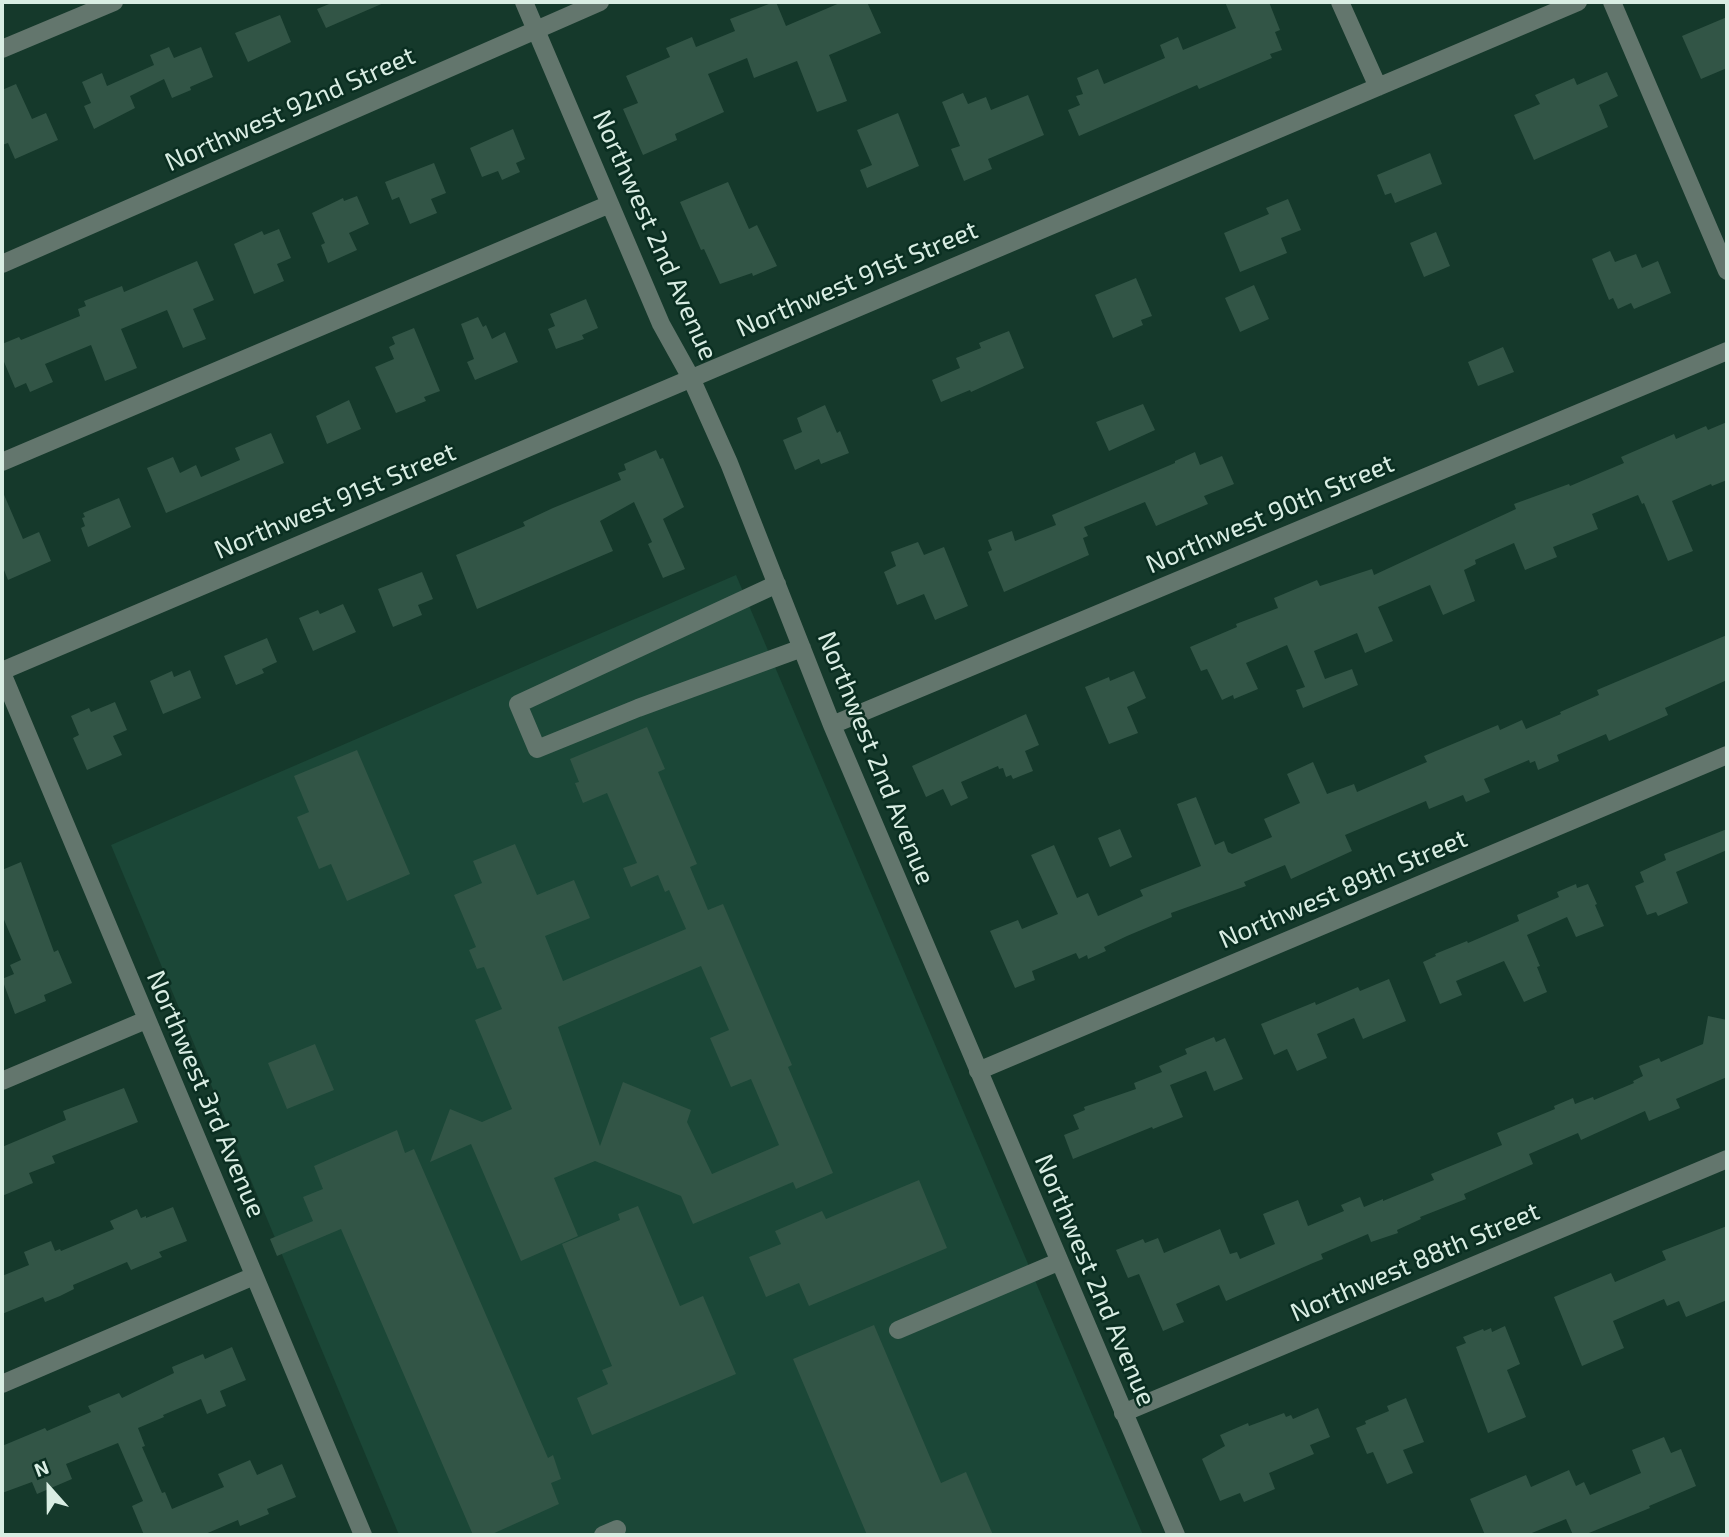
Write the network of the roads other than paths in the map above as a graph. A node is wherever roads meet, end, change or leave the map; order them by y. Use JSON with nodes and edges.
{"nodes":[{"id":1,"x":114,"y":2,"type":"edge"},
{"id":2,"x":524,"y":2,"type":"edge"},
{"id":3,"x":600,"y":2,"type":"edge"},
{"id":4,"x":1340,"y":2,"type":"edge"},
{"id":5,"x":1578,"y":2,"type":"edge"},
{"id":6,"x":1612,"y":2,"type":"edge"},
{"id":7,"x":536,"y":29,"type":"junction"},
{"id":8,"x":2,"y":49,"type":"edge"},
{"id":9,"x":1378,"y":87,"type":"junction"},
{"id":10,"x":610,"y":204,"type":"junction"},
{"id":11,"x":2,"y":264,"type":"edge"},
{"id":12,"x":1727,"y":271,"type":"edge"},
{"id":13,"x":1727,"y":351,"type":"edge"},
{"id":14,"x":691,"y":378,"type":"junction"},
{"id":15,"x":2,"y":462,"type":"edge"},
{"id":16,"x":777,"y":584,"type":"junction"},
{"id":17,"x":802,"y":648,"type":"junction"},
{"id":18,"x":2,"y":672,"type":"edge"},
{"id":19,"x":832,"y":725,"type":"junction"},
{"id":20,"x":1727,"y":755,"type":"edge"},
{"id":21,"x":146,"y":1020,"type":"junction"},
{"id":22,"x":978,"y":1071,"type":"junction"},
{"id":23,"x":2,"y":1081,"type":"edge"},
{"id":24,"x":1727,"y":1159,"type":"edge"},
{"id":25,"x":1058,"y":1262,"type":"junction"},
{"id":26,"x":254,"y":1276,"type":"junction"},
{"id":27,"x":898,"y":1330,"type":"dead end"},
{"id":28,"x":2,"y":1384,"type":"edge"},
{"id":29,"x":1124,"y":1413,"type":"junction"},
{"id":30,"x":362,"y":1535,"type":"edge"},
{"id":31,"x":1175,"y":1535,"type":"edge"}],
"edges":[{"from":1,"to":8,"type":"street"},
{"from":2,"to":7,"type":"street","name":"Northwest 2nd Avenue"},
{"from":3,"to":7,"type":"street","name":"Northwest 92nd Street"},
{"from":4,"to":9,"type":"street"},
{"from":5,"to":9,"type":"street","name":"Northwest 91st Street"},
{"from":6,"to":12,"type":"street"},
{"from":7,"to":10,"type":"street","name":"Northwest 2nd Avenue"},
{"from":7,"to":11,"type":"street","name":"Northwest 92nd Street"},
{"from":9,"to":14,"type":"street","name":"Northwest 91st Street"},
{"from":10,"to":14,"type":"street","name":"Northwest 2nd Avenue"},
{"from":10,"to":15,"type":"street"},
{"from":13,"to":19,"type":"street","name":"Northwest 90th Street"},
{"from":14,"to":16,"type":"street","name":"Northwest 2nd Avenue"},
{"from":14,"to":18,"type":"street","name":"Northwest 91st Street"},
{"from":16,"to":17,"type":"street","name":"Northwest 2nd Avenue"},
{"from":16,"to":17,"type":"street"},
{"from":17,"to":19,"type":"street","name":"Northwest 2nd Avenue"},
{"from":18,"to":21,"type":"street","name":"Northwest 3rd Avenue"},
{"from":19,"to":22,"type":"street","name":"Northwest 2nd Avenue"},
{"from":20,"to":22,"type":"street","name":"Northwest 89th Street"},
{"from":21,"to":23,"type":"street"},
{"from":21,"to":26,"type":"street","name":"Northwest 3rd Avenue"},
{"from":22,"to":25,"type":"street","name":"Northwest 2nd Avenue"},
{"from":24,"to":29,"type":"street","name":"Northwest 88th Street"},
{"from":25,"to":27,"type":"street"},
{"from":25,"to":29,"type":"street","name":"Northwest 2nd Avenue"},
{"from":26,"to":28,"type":"street"},
{"from":26,"to":30,"type":"street","name":"Northwest 3rd Avenue"},
{"from":29,"to":31,"type":"street","name":"Northwest 2nd Avenue"}]}
